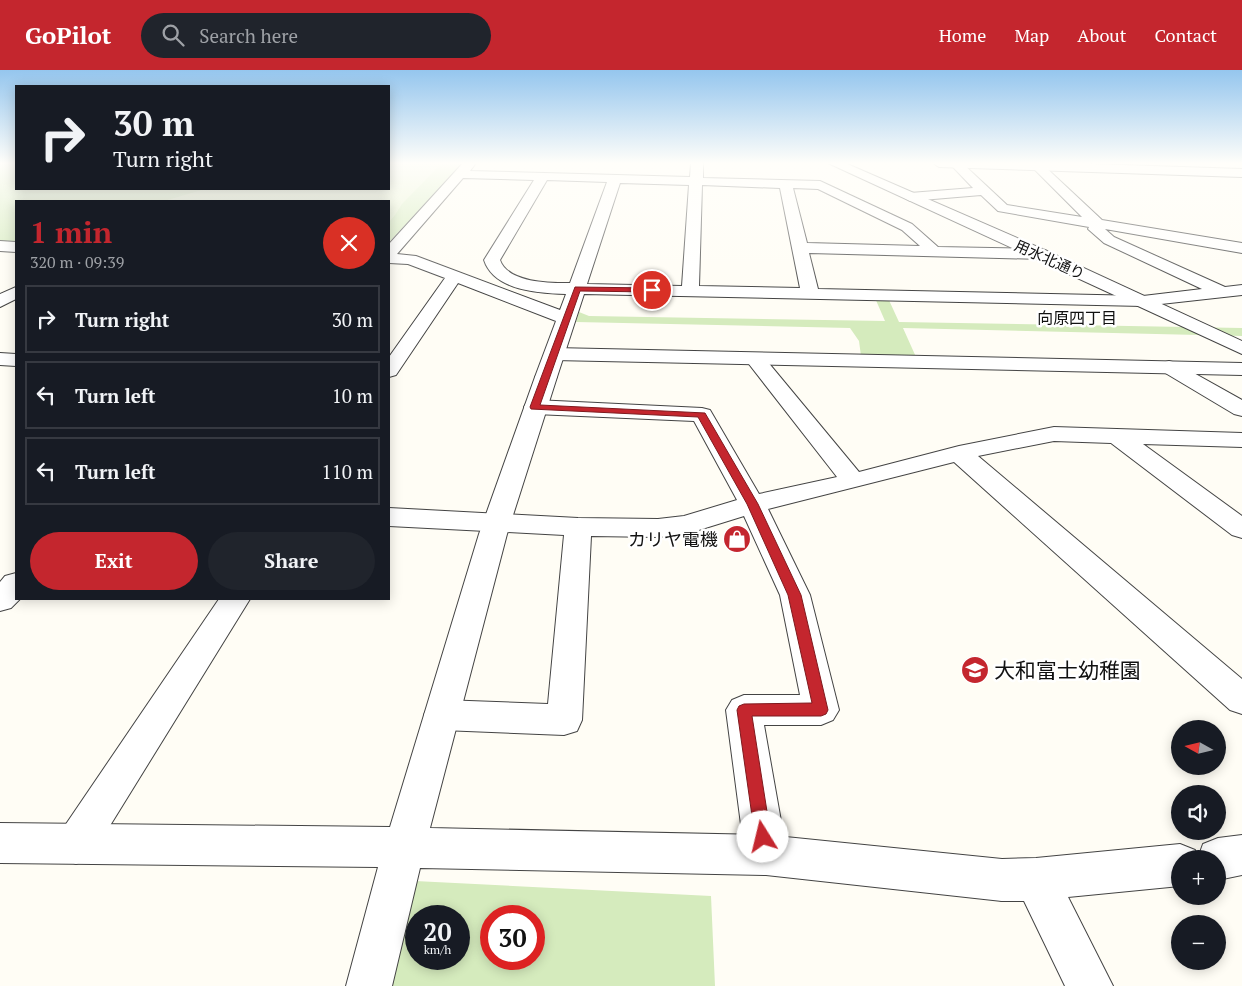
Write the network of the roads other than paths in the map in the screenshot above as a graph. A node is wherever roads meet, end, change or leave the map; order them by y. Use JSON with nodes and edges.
{"nodes":[{"id":1,"x":432,"y":206,"type":"edge"},
{"id":2,"x":526,"y":206,"type":"edge"},
{"id":3,"x":606,"y":206,"type":"edge"},
{"id":4,"x":695,"y":206,"type":"edge"},
{"id":5,"x":791,"y":206,"type":"edge"},
{"id":6,"x":863,"y":206,"type":"edge"},
{"id":7,"x":930,"y":206,"type":"edge"},
{"id":8,"x":1000,"y":206,"type":"edge"},
{"id":9,"x":1076,"y":206,"type":"edge"},
{"id":10,"x":1094,"y":224,"type":"junction"},
{"id":11,"x":0,"y":246,"type":"edge"},
{"id":12,"x":15,"y":247,"type":"edge"},
{"id":13,"x":800,"y":248,"type":"junction"},
{"id":14,"x":1242,"y":248,"type":"edge"},
{"id":15,"x":934,"y":251,"type":"junction"},
{"id":16,"x":390,"y":252,"type":"edge"},
{"id":17,"x":1041,"y":254,"type":"junction"},
{"id":18,"x":390,"y":258,"type":"edge"},
{"id":19,"x":454,"y":277,"type":"junction"},
{"id":20,"x":577,"y":289,"type":"junction"},
{"id":21,"x":1242,"y":290,"type":"edge"},
{"id":22,"x":690,"y":291,"type":"junction"},
{"id":23,"x":1223,"y":292,"type":"junction"},
{"id":24,"x":15,"y":293,"type":"edge"},
{"id":25,"x":810,"y":294,"type":"junction"},
{"id":26,"x":0,"y":302,"type":"edge"},
{"id":27,"x":1150,"y":304,"type":"junction"},
{"id":28,"x":568,"y":316,"type":"junction"},
{"id":29,"x":1242,"y":348,"type":"edge"},
{"id":30,"x":0,"y":359,"type":"edge"},
{"id":31,"x":755,"y":359,"type":"junction"},
{"id":32,"x":15,"y":360,"type":"edge"},
{"id":33,"x":550,"y":365,"type":"junction"},
{"id":34,"x":1169,"y":367,"type":"junction"},
{"id":35,"x":1242,"y":369,"type":"edge"},
{"id":36,"x":390,"y":370,"type":"edge"},
{"id":37,"x":535,"y":407,"type":"junction"},
{"id":38,"x":1242,"y":409,"type":"edge"},
{"id":39,"x":1118,"y":437,"type":"junction"},
{"id":40,"x":1242,"y":440,"type":"edge"},
{"id":41,"x":959,"y":454,"type":"junction"},
{"id":42,"x":853,"y":481,"type":"junction"},
{"id":43,"x":752,"y":504,"type":"junction"},
{"id":44,"x":390,"y":517,"type":"edge"},
{"id":45,"x":497,"y":521,"type":"junction"},
{"id":46,"x":578,"y":527,"type":"junction"},
{"id":47,"x":1242,"y":529,"type":"edge"},
{"id":48,"x":15,"y":585,"type":"edge"},
{"id":49,"x":0,"y":600,"type":"edge"},
{"id":50,"x":234,"y":600,"type":"edge"},
{"id":51,"x":1242,"y":700,"type":"edge"},
{"id":52,"x":442,"y":715,"type":"junction"},
{"id":53,"x":0,"y":842,"type":"edge"},
{"id":54,"x":76,"y":844,"type":"junction"},
{"id":55,"x":404,"y":848,"type":"junction"},
{"id":56,"x":766,"y":855,"type":"junction"},
{"id":57,"x":1242,"y":855,"type":"edge"},
{"id":58,"x":1226,"y":858,"type":"edge"},
{"id":59,"x":1171,"y":866,"type":"edge"},
{"id":60,"x":1019,"y":879,"type":"junction"},
{"id":61,"x":369,"y":986,"type":"edge"},
{"id":62,"x":1090,"y":986,"type":"edge"}],
"edges":[{"from":1,"to":16,"type":"street"},
{"from":2,"to":20,"type":"street"},
{"from":3,"to":20,"type":"street"},
{"from":4,"to":22,"type":"street"},
{"from":5,"to":13,"type":"street"},
{"from":6,"to":15,"type":"street"},
{"from":7,"to":17,"type":"street","name":"用水北通り"},
{"from":8,"to":10,"type":"street"},
{"from":9,"to":10,"type":"street"},
{"from":10,"to":14,"type":"street"},
{"from":10,"to":23,"type":"street"},
{"from":11,"to":12,"type":"street"},
{"from":13,"to":15,"type":"street"},
{"from":13,"to":25,"type":"street"},
{"from":15,"to":17,"type":"street"},
{"from":17,"to":27,"type":"street","name":"用水北通り"},
{"from":18,"to":19,"type":"street"},
{"from":19,"to":28,"type":"street"},
{"from":19,"to":36,"type":"street"},
{"from":20,"to":22,"type":"street"},
{"from":20,"to":28,"type":"street"},
{"from":21,"to":23,"type":"street"},
{"from":22,"to":25,"type":"street"},
{"from":23,"to":27,"type":"street"},
{"from":24,"to":26,"type":"street"},
{"from":25,"to":27,"type":"street"},
{"from":27,"to":29,"type":"street","name":"用水北通り"},
{"from":28,"to":33,"type":"street"},
{"from":30,"to":32,"type":"street"},
{"from":31,"to":33,"type":"street"},
{"from":31,"to":34,"type":"street"},
{"from":31,"to":42,"type":"street"},
{"from":33,"to":37,"type":"street"},
{"from":34,"to":35,"type":"street"},
{"from":34,"to":38,"type":"street"},
{"from":37,"to":43,"type":"street"},
{"from":37,"to":45,"type":"street"},
{"from":39,"to":40,"type":"street"},
{"from":39,"to":41,"type":"street"},
{"from":39,"to":47,"type":"street"},
{"from":41,"to":42,"type":"street"},
{"from":41,"to":51,"type":"street"},
{"from":42,"to":43,"type":"street"},
{"from":43,"to":46,"type":"street"},
{"from":43,"to":56,"type":"street"},
{"from":44,"to":45,"type":"street"},
{"from":45,"to":46,"type":"street"},
{"from":45,"to":52,"type":"street"},
{"from":46,"to":52,"type":"street"},
{"from":48,"to":49,"type":"street"},
{"from":50,"to":54,"type":"street"},
{"from":52,"to":55,"type":"street"},
{"from":53,"to":54,"type":"street"},
{"from":54,"to":55,"type":"street"},
{"from":55,"to":56,"type":"street"},
{"from":55,"to":61,"type":"street"},
{"from":56,"to":60,"type":"street"},
{"from":57,"to":58,"type":"street"},
{"from":59,"to":60,"type":"street"},
{"from":60,"to":62,"type":"street"}]}
